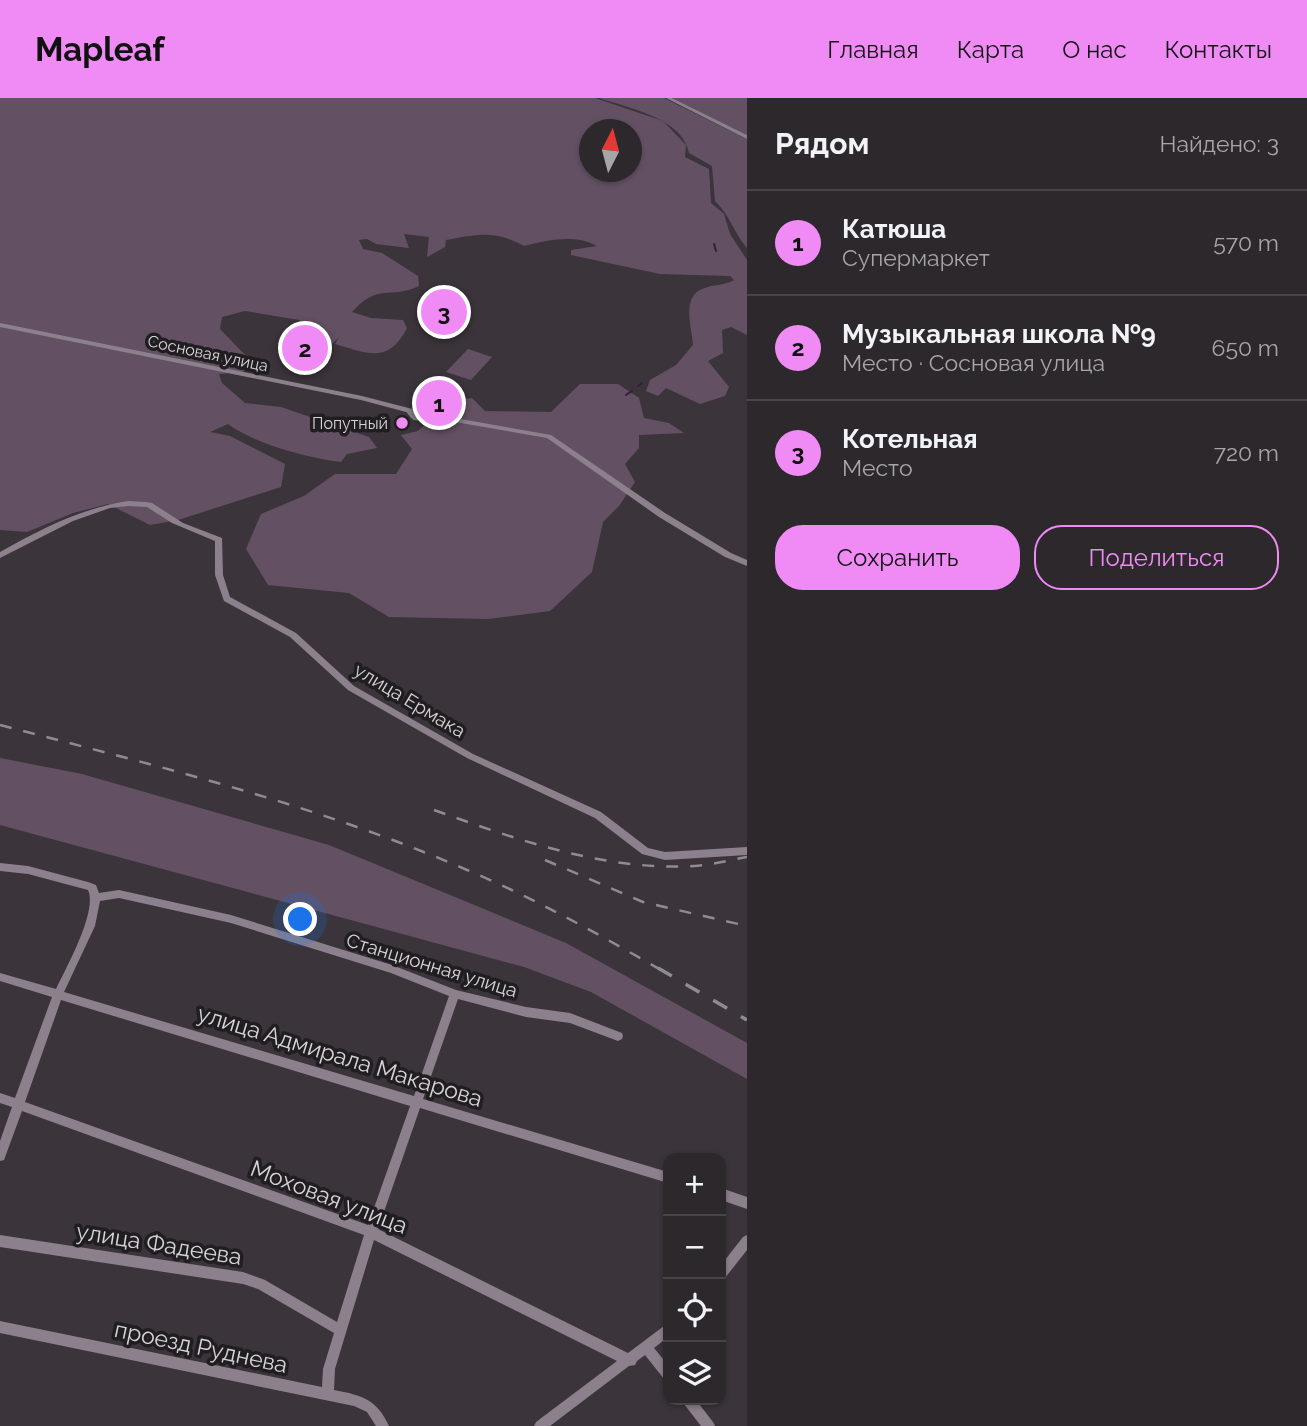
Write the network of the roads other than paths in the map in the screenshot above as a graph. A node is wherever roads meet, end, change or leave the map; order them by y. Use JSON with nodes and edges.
{"nodes":[{"id":1,"x":668,"y":98,"type":"edge"},
{"id":2,"x":747,"y":137,"type":"edge"},
{"id":3,"x":0,"y":325,"type":"edge"},
{"id":4,"x":421,"y":414,"type":"joint"},
{"id":5,"x":0,"y":555,"type":"edge"},
{"id":6,"x":747,"y":562,"type":"edge"},
{"id":7,"x":747,"y":851,"type":"edge"},
{"id":8,"x":0,"y":867,"type":"edge"},
{"id":9,"x":96,"y":898,"type":"junction"},
{"id":10,"x":0,"y":977,"type":"edge"},
{"id":11,"x":455,"y":994,"type":"junction"},
{"id":12,"x":58,"y":995,"type":"junction"},
{"id":13,"x":618,"y":1036,"type":"dead end"},
{"id":14,"x":0,"y":1098,"type":"edge"},
{"id":15,"x":420,"y":1101,"type":"junction"},
{"id":16,"x":18,"y":1104,"type":"junction"},
{"id":17,"x":0,"y":1156,"type":"edge"},
{"id":18,"x":663,"y":1176,"type":"edge"},
{"id":19,"x":726,"y":1196,"type":"edge"},
{"id":20,"x":747,"y":1203,"type":"edge"},
{"id":21,"x":371,"y":1232,"type":"junction"},
{"id":22,"x":0,"y":1241,"type":"edge"},
{"id":23,"x":747,"y":1241,"type":"edge"},
{"id":24,"x":726,"y":1268,"type":"edge"},
{"id":25,"x":0,"y":1327,"type":"edge"},
{"id":26,"x":341,"y":1330,"type":"junction"},
{"id":27,"x":663,"y":1334,"type":"edge"},
{"id":28,"x":647,"y":1348,"type":"junction"},
{"id":29,"x":631,"y":1360,"type":"junction"},
{"id":30,"x":663,"y":1369,"type":"edge"},
{"id":31,"x":328,"y":1395,"type":"junction"},
{"id":32,"x":692,"y":1405,"type":"edge"},
{"id":33,"x":383,"y":1426,"type":"edge"},
{"id":34,"x":540,"y":1426,"type":"edge"},
{"id":35,"x":709,"y":1426,"type":"edge"}],
"edges":[{"from":1,"to":2,"type":"street"},
{"from":3,"to":4,"type":"street","name":"Сосновая улица"},
{"from":4,"to":6,"type":"street","name":"Сосновая улица"},
{"from":5,"to":7,"type":"street","name":"улица Ермака"},
{"from":8,"to":9,"type":"street"},
{"from":9,"to":11,"type":"street","name":"Станционная улица"},
{"from":9,"to":12,"type":"street"},
{"from":10,"to":12,"type":"street","name":"улица Адмирала Макарова"},
{"from":11,"to":13,"type":"street","name":"Станционная улица"},
{"from":11,"to":15,"type":"street"},
{"from":12,"to":15,"type":"street","name":"улица Адмирала Макарова"},
{"from":12,"to":16,"type":"street"},
{"from":14,"to":16,"type":"street","name":"Моховая улица"},
{"from":15,"to":18,"type":"street","name":"улица Адмирала Макарова"},
{"from":15,"to":21,"type":"street"},
{"from":16,"to":17,"type":"street"},
{"from":16,"to":21,"type":"street","name":"Моховая улица"},
{"from":19,"to":20,"type":"street"},
{"from":21,"to":26,"type":"street"},
{"from":21,"to":29,"type":"street","name":"Моховая улица"},
{"from":22,"to":26,"type":"street","name":"улица Фадеева"},
{"from":23,"to":24,"type":"street"},
{"from":25,"to":31,"type":"street","name":"проезд Руднева"},
{"from":26,"to":31,"type":"street"},
{"from":27,"to":28,"type":"street"},
{"from":28,"to":29,"type":"street"},
{"from":28,"to":30,"type":"street"},
{"from":29,"to":34,"type":"street"},
{"from":31,"to":33,"type":"street","name":"проезд Руднева"},
{"from":32,"to":35,"type":"street"}]}
